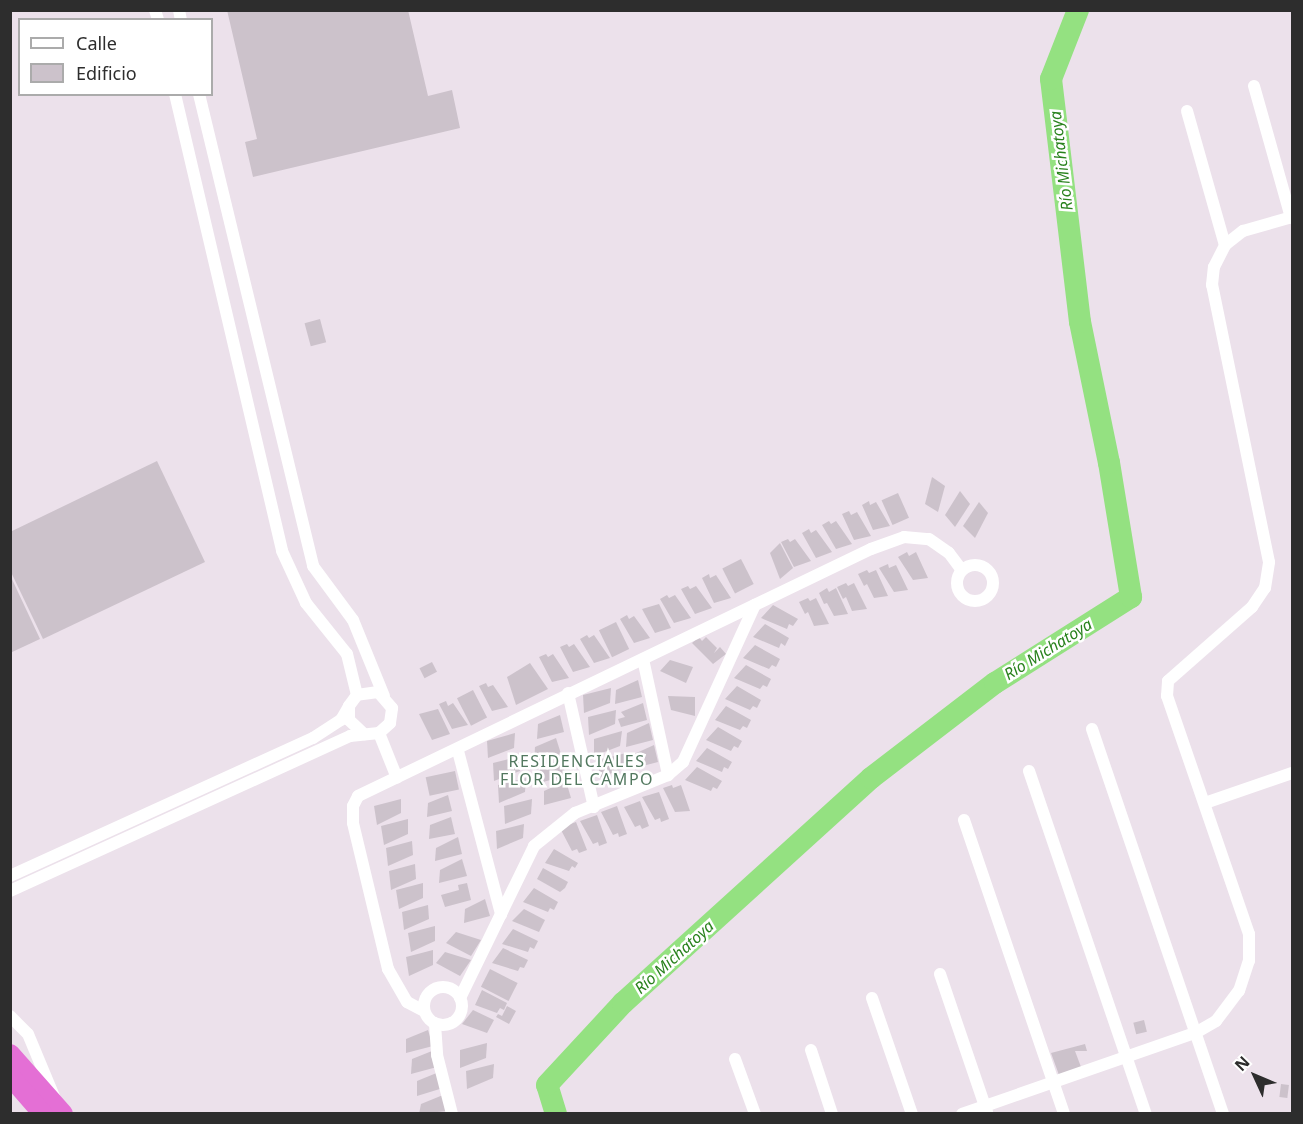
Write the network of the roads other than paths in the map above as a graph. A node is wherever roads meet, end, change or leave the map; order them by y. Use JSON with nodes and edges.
{"nodes":[{"id":1,"x":1254,"y":86,"type":"dead end"},
{"id":2,"x":175,"y":96,"type":"edge"},
{"id":3,"x":199,"y":96,"type":"edge"},
{"id":4,"x":1187,"y":111,"type":"dead end"},
{"id":5,"x":1292,"y":218,"type":"edge"},
{"id":6,"x":1226,"y":245,"type":"junction"},
{"id":7,"x":962,"y":570,"type":"dead end"},
{"id":8,"x":755,"y":605,"type":"junction"},
{"id":9,"x":643,"y":659,"type":"junction"},
{"id":10,"x":568,"y":693,"type":"junction"},
{"id":11,"x":357,"y":695,"type":"junction"},
{"id":12,"x":384,"y":696,"type":"junction"},
{"id":13,"x":350,"y":706,"type":"junction"},
{"id":14,"x":1092,"y":729,"type":"dead end"},
{"id":15,"x":379,"y":733,"type":"junction"},
{"id":16,"x":364,"y":734,"type":"junction"},
{"id":17,"x":458,"y":751,"type":"junction"},
{"id":18,"x":1029,"y":771,"type":"dead end"},
{"id":19,"x":1293,"y":773,"type":"edge"},
{"id":20,"x":668,"y":775,"type":"junction"},
{"id":21,"x":397,"y":777,"type":"junction"},
{"id":22,"x":1205,"y":803,"type":"junction"},
{"id":23,"x":594,"y":807,"type":"junction"},
{"id":24,"x":964,"y":820,"type":"dead end"},
{"id":25,"x":10,"y":876,"type":"edge"},
{"id":26,"x":10,"y":891,"type":"edge"},
{"id":27,"x":501,"y":914,"type":"junction"},
{"id":28,"x":940,"y":974,"type":"dead end"},
{"id":29,"x":460,"y":998,"type":"junction"},
{"id":30,"x":872,"y":998,"type":"dead end"},
{"id":31,"x":424,"y":1011,"type":"junction"},
{"id":32,"x":10,"y":1016,"type":"edge"},
{"id":33,"x":435,"y":1024,"type":"junction"},
{"id":34,"x":1197,"y":1032,"type":"junction"},
{"id":35,"x":811,"y":1050,"type":"dead end"},
{"id":36,"x":10,"y":1054,"type":"edge"},
{"id":37,"x":1128,"y":1058,"type":"junction"},
{"id":38,"x":735,"y":1059,"type":"dead end"},
{"id":39,"x":10,"y":1076,"type":"edge"},
{"id":40,"x":1052,"y":1083,"type":"junction"},
{"id":41,"x":986,"y":1110,"type":"edge"},
{"id":42,"x":55,"y":1112,"type":"edge"},
{"id":43,"x":452,"y":1113,"type":"edge"},
{"id":44,"x":755,"y":1113,"type":"edge"},
{"id":45,"x":832,"y":1113,"type":"edge"},
{"id":46,"x":912,"y":1113,"type":"edge"},
{"id":47,"x":962,"y":1113,"type":"edge"},
{"id":48,"x":1064,"y":1113,"type":"edge"},
{"id":49,"x":1146,"y":1113,"type":"edge"},
{"id":50,"x":1223,"y":1113,"type":"edge"}],
"edges":[{"from":1,"to":5,"type":"street"},
{"from":2,"to":11,"type":"street"},
{"from":3,"to":12,"type":"street"},
{"from":4,"to":6,"type":"street"},
{"from":5,"to":6,"type":"street"},
{"from":6,"to":22,"type":"street"},
{"from":7,"to":8,"type":"street"},
{"from":8,"to":9,"type":"street"},
{"from":8,"to":20,"type":"street"},
{"from":9,"to":10,"type":"street"},
{"from":9,"to":20,"type":"street"},
{"from":10,"to":17,"type":"street"},
{"from":10,"to":23,"type":"street"},
{"from":11,"to":12,"type":"street"},
{"from":11,"to":13,"type":"street"},
{"from":12,"to":15,"type":"street"},
{"from":13,"to":16,"type":"street"},
{"from":13,"to":25,"type":"street"},
{"from":14,"to":34,"type":"street"},
{"from":15,"to":16,"type":"street"},
{"from":15,"to":21,"type":"street"},
{"from":16,"to":26,"type":"street"},
{"from":17,"to":21,"type":"street"},
{"from":17,"to":27,"type":"street"},
{"from":18,"to":37,"type":"street"},
{"from":19,"to":22,"type":"street"},
{"from":20,"to":23,"type":"street"},
{"from":21,"to":31,"type":"street"},
{"from":22,"to":34,"type":"street"},
{"from":23,"to":27,"type":"street"},
{"from":24,"to":40,"type":"street"},
{"from":27,"to":29,"type":"street"},
{"from":28,"to":41,"type":"street"},
{"from":29,"to":31,"type":"street"},
{"from":29,"to":33,"type":"street"},
{"from":30,"to":46,"type":"street"},
{"from":31,"to":33,"type":"street"},
{"from":32,"to":42,"type":"street"},
{"from":33,"to":43,"type":"street"},
{"from":34,"to":37,"type":"street"},
{"from":34,"to":50,"type":"street"},
{"from":35,"to":45,"type":"street"},
{"from":36,"to":42,"type":"highway"},
{"from":37,"to":40,"type":"street"},
{"from":37,"to":49,"type":"street"},
{"from":38,"to":44,"type":"street"},
{"from":39,"to":42,"type":"highway"},
{"from":40,"to":41,"type":"street"},
{"from":40,"to":48,"type":"street"},
{"from":41,"to":47,"type":"street"}]}
